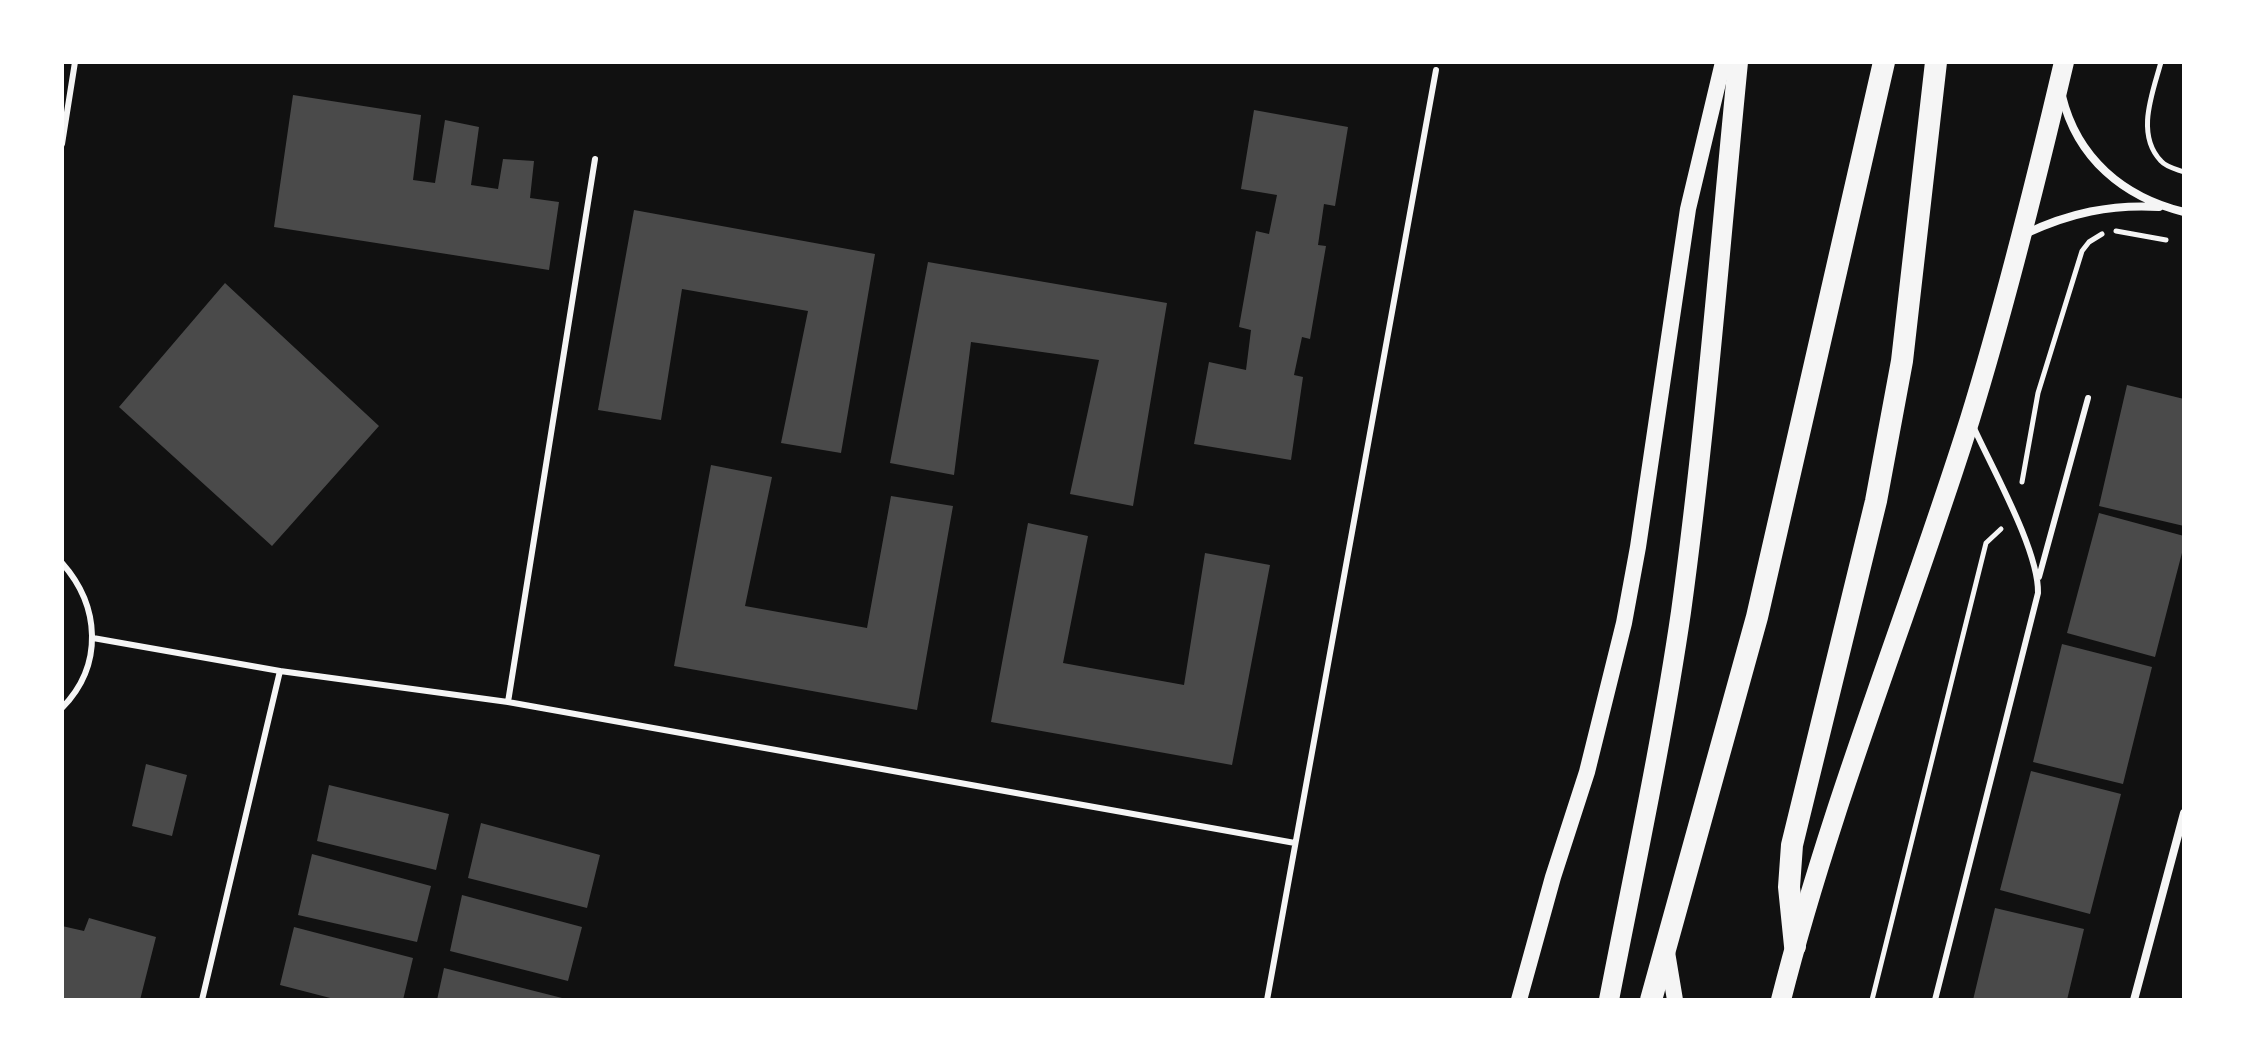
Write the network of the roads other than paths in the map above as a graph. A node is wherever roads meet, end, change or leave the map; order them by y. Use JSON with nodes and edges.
{"nodes":[{"id":1,"x":75,"y":62,"type":"edge"},
{"id":2,"x":1723,"y":62,"type":"edge"},
{"id":3,"x":1738,"y":62,"type":"edge"},
{"id":4,"x":1884,"y":62,"type":"edge"},
{"id":5,"x":1936,"y":62,"type":"edge"},
{"id":6,"x":2064,"y":62,"type":"edge"},
{"id":7,"x":1436,"y":70,"type":"dead end"},
{"id":8,"x":2059,"y":84,"type":"junction"},
{"id":9,"x":62,"y":144,"type":"edge"},
{"id":10,"x":595,"y":159,"type":"dead end"},
{"id":11,"x":2171,"y":208,"type":"junction"},
{"id":12,"x":2184,"y":212,"type":"edge"},
{"id":13,"x":2021,"y":236,"type":"junction"},
{"id":14,"x":2088,"y":398,"type":"dead end"},
{"id":15,"x":1970,"y":419,"type":"junction"},
{"id":16,"x":62,"y":563,"type":"edge"},
{"id":17,"x":2038,"y":581,"type":"junction"},
{"id":18,"x":93,"y":638,"type":"junction"},
{"id":19,"x":280,"y":671,"type":"junction"},
{"id":20,"x":508,"y":702,"type":"junction"},
{"id":21,"x":62,"y":708,"type":"edge"},
{"id":22,"x":2184,"y":813,"type":"edge"},
{"id":23,"x":1295,"y":843,"type":"junction"},
{"id":24,"x":1795,"y":946,"type":"junction"},
{"id":25,"x":1666,"y":947,"type":"junction"},
{"id":26,"x":202,"y":1000,"type":"edge"},
{"id":27,"x":1267,"y":1000,"type":"edge"},
{"id":28,"x":1519,"y":1000,"type":"edge"},
{"id":29,"x":1609,"y":1000,"type":"edge"},
{"id":30,"x":1651,"y":1000,"type":"edge"},
{"id":31,"x":1675,"y":1000,"type":"edge"},
{"id":32,"x":1781,"y":1000,"type":"edge"},
{"id":33,"x":1935,"y":1000,"type":"edge"},
{"id":34,"x":2134,"y":1000,"type":"edge"}],
"edges":[{"from":1,"to":9,"type":"lane"},
{"from":2,"to":28,"type":"main road"},
{"from":3,"to":29,"type":"main road"},
{"from":4,"to":25,"type":"highway"},
{"from":5,"to":24,"type":"highway"},
{"from":6,"to":8,"type":"main road"},
{"from":7,"to":23,"type":"lane"},
{"from":8,"to":11,"type":"street"},
{"from":8,"to":13,"type":"main road"},
{"from":10,"to":20,"type":"lane"},
{"from":11,"to":12,"type":"street"},
{"from":11,"to":13,"type":"street"},
{"from":13,"to":15,"type":"main road"},
{"from":14,"to":17,"type":"lane"},
{"from":15,"to":17,"type":"lane"},
{"from":15,"to":24,"type":"main road"},
{"from":16,"to":18,"type":"lane"},
{"from":17,"to":33,"type":"lane"},
{"from":18,"to":19,"type":"lane"},
{"from":18,"to":21,"type":"lane"},
{"from":19,"to":20,"type":"lane"},
{"from":19,"to":26,"type":"lane"},
{"from":20,"to":23,"type":"lane"},
{"from":22,"to":34,"type":"street"},
{"from":23,"to":27,"type":"lane"},
{"from":24,"to":32,"type":"main road"},
{"from":25,"to":30,"type":"highway"},
{"from":25,"to":31,"type":"main road"}]}
